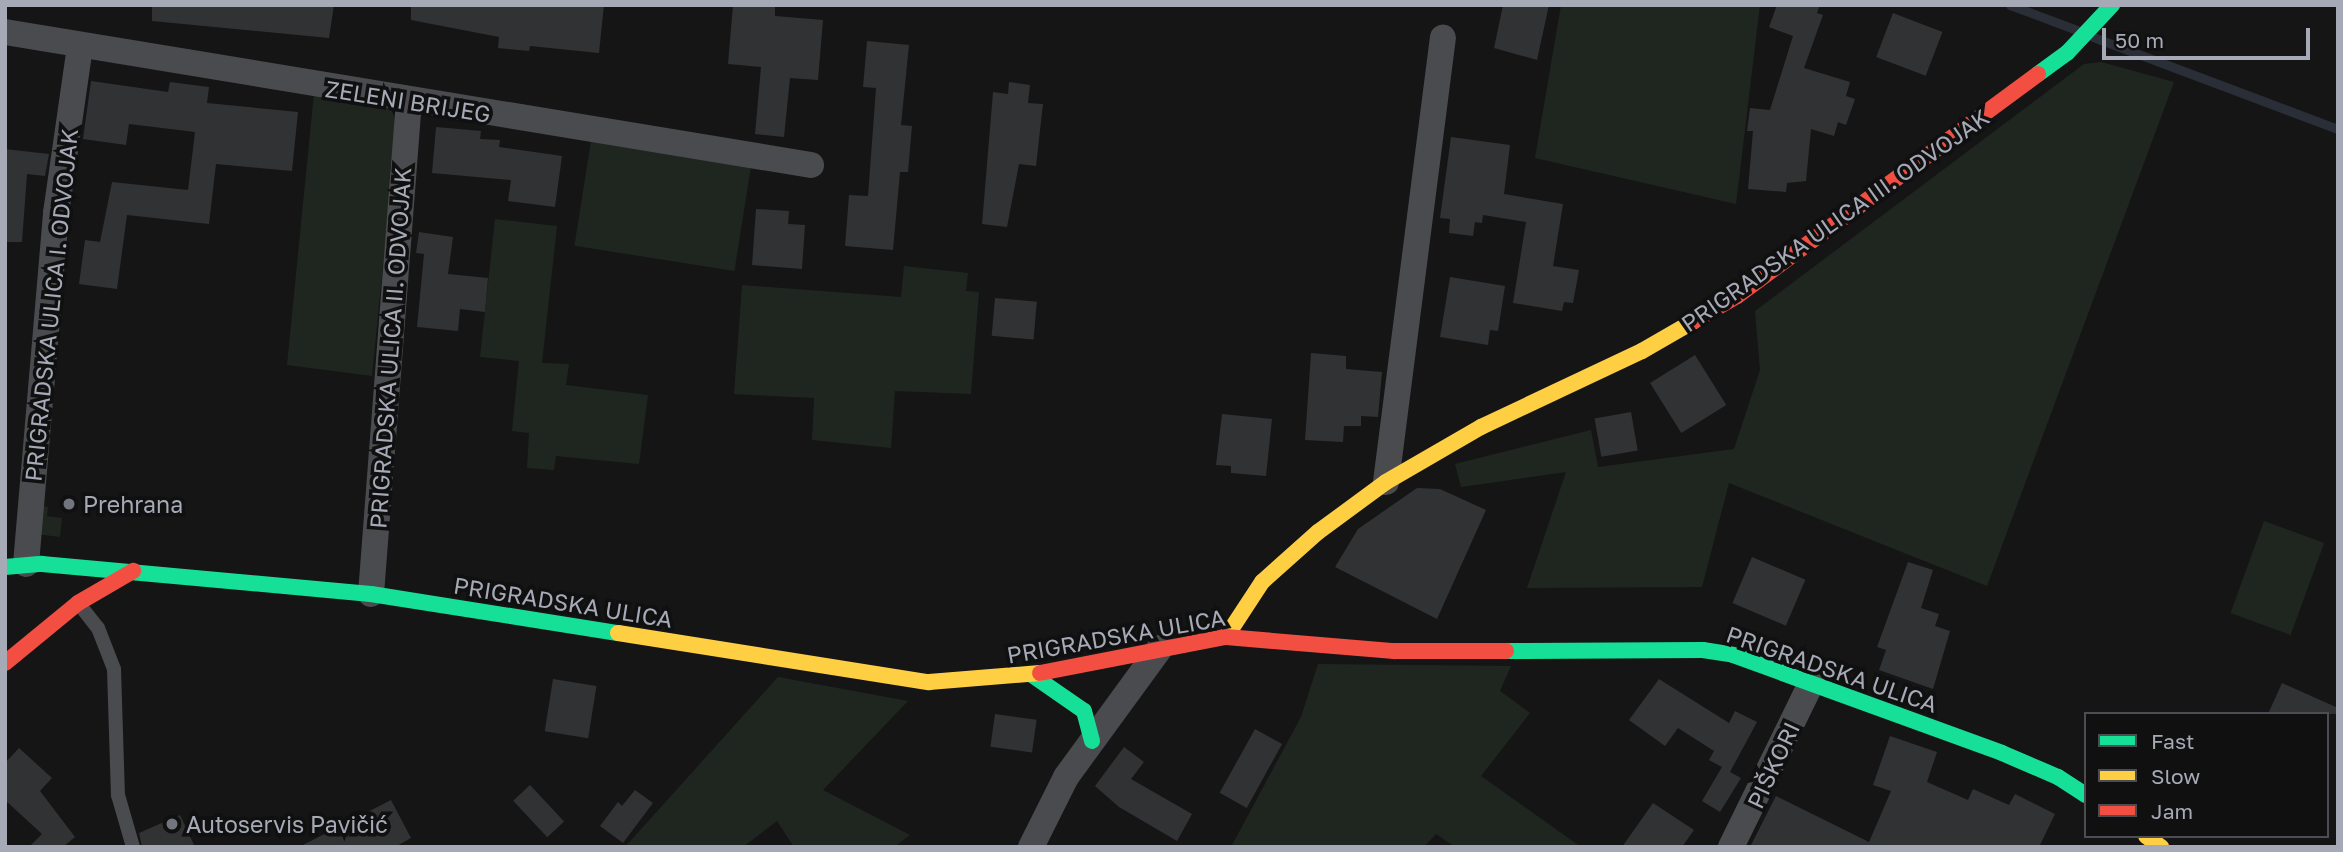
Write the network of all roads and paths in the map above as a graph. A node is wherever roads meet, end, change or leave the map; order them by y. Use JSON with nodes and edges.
{"nodes":[{"id":1,"x":2105,"y":10,"type":"edge"},
{"id":2,"x":5,"y":33,"type":"edge"},
{"id":3,"x":1443,"y":38,"type":"dead end"},
{"id":4,"x":80,"y":47,"type":"junction"},
{"id":5,"x":409,"y":102,"type":"junction"},
{"id":6,"x":811,"y":165,"type":"dead end"},
{"id":7,"x":1386,"y":482,"type":"junction"},
{"id":8,"x":16,"y":565,"type":"edge"},
{"id":9,"x":134,"y":571,"type":"junction"},
{"id":10,"x":371,"y":594,"type":"junction"},
{"id":11,"x":78,"y":603,"type":"junction"},
{"id":12,"x":1226,"y":637,"type":"junction"},
{"id":13,"x":1160,"y":648,"type":"junction"},
{"id":14,"x":5,"y":663,"type":"edge"},
{"id":15,"x":1032,"y":675,"type":"junction"},
{"id":16,"x":1812,"y":682,"type":"junction"},
{"id":17,"x":1092,"y":741,"type":"junction"},
{"id":18,"x":2084,"y":794,"type":"edge"},
{"id":19,"x":133,"y":847,"type":"edge"},
{"id":20,"x":1031,"y":847,"type":"edge"},
{"id":21,"x":1731,"y":847,"type":"edge"}],
"edges":[{"from":1,"to":7,"type":"main road","name":"PRIGRADSKA ULICA III. ODVOJAK"},
{"from":2,"to":4,"type":"street","name":"ZELENI BRIJEG"},
{"from":3,"to":7,"type":"street"},
{"from":4,"to":5,"type":"street","name":"ZELENI BRIJEG"},
{"from":4,"to":8,"type":"street","name":"PRIGRADSKA ULICA I. ODVOJAK"},
{"from":5,"to":6,"type":"street","name":"ZELENI BRIJEG"},
{"from":5,"to":10,"type":"street","name":"PRIGRADSKA ULICA II. ODVOJAK"},
{"from":7,"to":12,"type":"main road","name":"PRIGRADSKA ULICA III. ODVOJAK"},
{"from":8,"to":9,"type":"main road","name":"PRIGRADSKA ULICA"},
{"from":9,"to":10,"type":"main road","name":"PRIGRADSKA ULICA"},
{"from":9,"to":11,"type":"main road"},
{"from":10,"to":15,"type":"main road","name":"PRIGRADSKA ULICA"},
{"from":11,"to":14,"type":"main road"},
{"from":11,"to":19,"type":"lane"},
{"from":12,"to":13,"type":"main road","name":"PRIGRADSKA ULICA"},
{"from":12,"to":16,"type":"main road","name":"PRIGRADSKA ULICA"},
{"from":13,"to":15,"type":"main road","name":"PRIGRADSKA ULICA"},
{"from":13,"to":17,"type":"street"},
{"from":15,"to":17,"type":"main road"},
{"from":16,"to":18,"type":"main road","name":"PRIGRADSKA ULICA"},
{"from":16,"to":21,"type":"street","name":"PIŠKORI"},
{"from":17,"to":20,"type":"street"}]}
